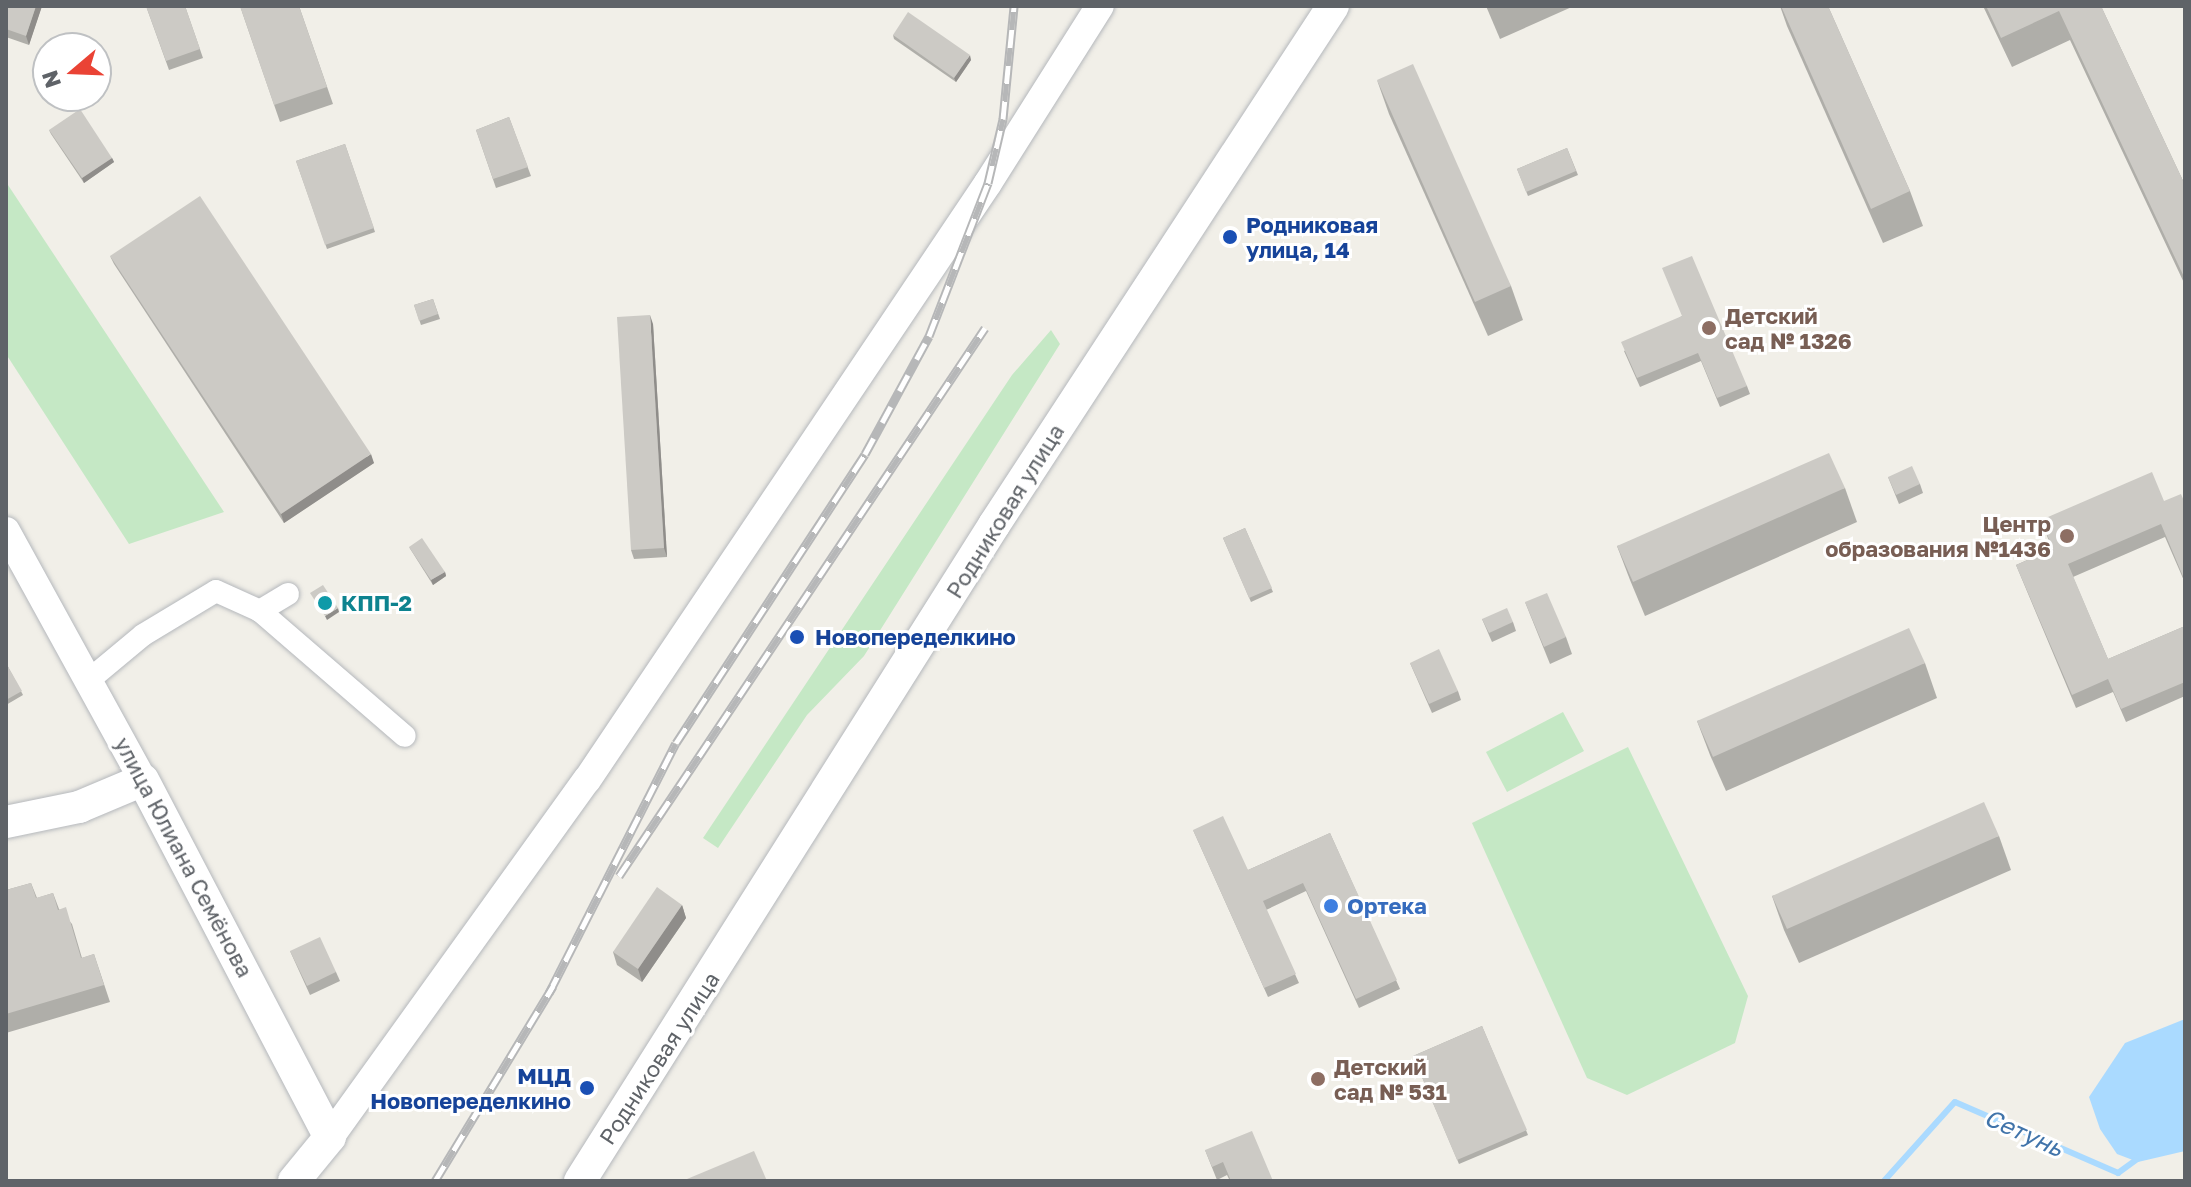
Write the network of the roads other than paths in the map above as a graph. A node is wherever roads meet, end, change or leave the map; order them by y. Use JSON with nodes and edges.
{"nodes":[{"id":1,"x":1100,"y":6,"type":"edge"},
{"id":2,"x":1333,"y":6,"type":"edge"},
{"id":3,"x":6,"y":531,"type":"edge"},
{"id":4,"x":288,"y":594,"type":"dead end"},
{"id":5,"x":260,"y":611,"type":"junction"},
{"id":6,"x":89,"y":680,"type":"junction"},
{"id":7,"x":405,"y":736,"type":"dead end"},
{"id":8,"x":143,"y":780,"type":"junction"},
{"id":9,"x":6,"y":822,"type":"edge"},
{"id":10,"x":330,"y":1137,"type":"junction"},
{"id":11,"x":294,"y":1181,"type":"edge"},
{"id":12,"x":580,"y":1181,"type":"edge"}],
"edges":[{"from":1,"to":10,"type":"street"},
{"from":2,"to":12,"type":"main road","name":"Родниковая улица"},
{"from":3,"to":6,"type":"street","name":"улица Юлиана Семёнова"},
{"from":4,"to":5,"type":"street"},
{"from":5,"to":6,"type":"street"},
{"from":5,"to":7,"type":"street"},
{"from":6,"to":8,"type":"street","name":"улица Юлиана Семёнова"},
{"from":8,"to":9,"type":"main road"},
{"from":8,"to":10,"type":"main road","name":"улица Юлиана Семёнова"},
{"from":10,"to":11,"type":"main road"}]}
